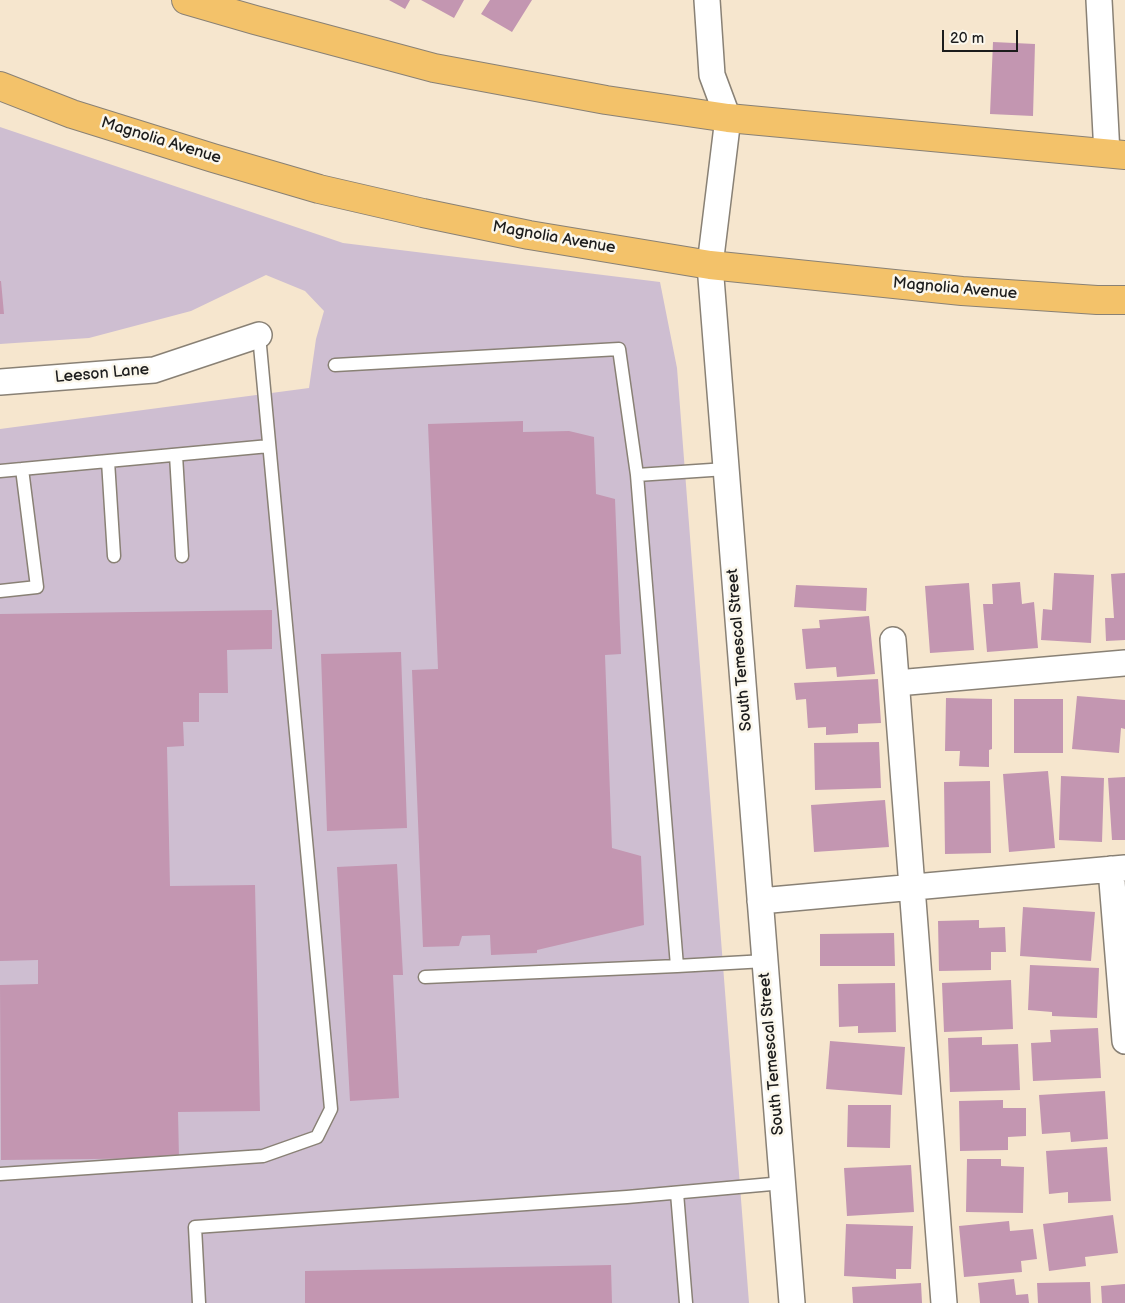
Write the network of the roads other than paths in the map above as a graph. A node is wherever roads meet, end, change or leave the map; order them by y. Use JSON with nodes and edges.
{"nodes":[{"id":1,"x":186,"y":0,"type":"edge"},
{"id":2,"x":708,"y":0,"type":"edge"},
{"id":3,"x":1099,"y":0,"type":"edge"},
{"id":4,"x":0,"y":86,"type":"edge"},
{"id":5,"x":728,"y":118,"type":"junction"},
{"id":6,"x":1116,"y":154,"type":"edge"},
{"id":7,"x":710,"y":265,"type":"junction"},
{"id":8,"x":1125,"y":300,"type":"edge"},
{"id":9,"x":259,"y":335,"type":"joint"},
{"id":10,"x":336,"y":365,"type":"dead end"},
{"id":11,"x":0,"y":382,"type":"edge"},
{"id":12,"x":269,"y":446,"type":"junction"},
{"id":13,"x":176,"y":455,"type":"junction"},
{"id":14,"x":108,"y":461,"type":"junction"},
{"id":15,"x":22,"y":469,"type":"junction"},
{"id":16,"x":726,"y":469,"type":"junction"},
{"id":17,"x":0,"y":471,"type":"edge"},
{"id":18,"x":637,"y":475,"type":"junction"},
{"id":19,"x":114,"y":556,"type":"dead end"},
{"id":20,"x":182,"y":556,"type":"dead end"},
{"id":21,"x":0,"y":591,"type":"edge"},
{"id":22,"x":893,"y":640,"type":"dead end"},
{"id":23,"x":1125,"y":663,"type":"edge"},
{"id":24,"x":897,"y":683,"type":"junction"},
{"id":25,"x":1118,"y":869,"type":"edge"},
{"id":26,"x":912,"y":887,"type":"junction"},
{"id":27,"x":760,"y":900,"type":"junction"},
{"id":28,"x":765,"y":961,"type":"junction"},
{"id":29,"x":677,"y":966,"type":"junction"},
{"id":30,"x":425,"y":977,"type":"dead end"},
{"id":31,"x":1125,"y":1041,"type":"edge"},
{"id":32,"x":0,"y":1174,"type":"edge"},
{"id":33,"x":782,"y":1183,"type":"junction"},
{"id":34,"x":677,"y":1193,"type":"junction"},
{"id":35,"x":199,"y":1303,"type":"edge"},
{"id":36,"x":686,"y":1303,"type":"edge"},
{"id":37,"x":792,"y":1303,"type":"edge"},
{"id":38,"x":944,"y":1303,"type":"edge"}],
"edges":[{"from":1,"to":5,"type":"main road"},
{"from":2,"to":5,"type":"street","name":"South Temescal Street"},
{"from":3,"to":6,"type":"street"},
{"from":4,"to":7,"type":"main road","name":"Magnolia Avenue"},
{"from":5,"to":6,"type":"main road"},
{"from":5,"to":7,"type":"street","name":"South Temescal Street"},
{"from":7,"to":8,"type":"main road","name":"Magnolia Avenue"},
{"from":7,"to":16,"type":"street","name":"South Temescal Street"},
{"from":9,"to":11,"type":"street","name":"Leeson Lane"},
{"from":9,"to":12,"type":"lane"},
{"from":10,"to":18,"type":"lane"},
{"from":12,"to":13,"type":"lane"},
{"from":12,"to":32,"type":"lane"},
{"from":13,"to":14,"type":"lane"},
{"from":13,"to":20,"type":"lane"},
{"from":14,"to":15,"type":"lane"},
{"from":14,"to":19,"type":"lane"},
{"from":15,"to":17,"type":"lane"},
{"from":15,"to":21,"type":"lane"},
{"from":16,"to":18,"type":"lane"},
{"from":16,"to":27,"type":"street","name":"South Temescal Street"},
{"from":18,"to":29,"type":"lane"},
{"from":22,"to":24,"type":"street"},
{"from":23,"to":24,"type":"street"},
{"from":24,"to":26,"type":"street"},
{"from":25,"to":26,"type":"street"},
{"from":25,"to":31,"type":"street"},
{"from":26,"to":27,"type":"street"},
{"from":26,"to":38,"type":"street"},
{"from":27,"to":28,"type":"street","name":"South Temescal Street"},
{"from":28,"to":29,"type":"lane"},
{"from":28,"to":33,"type":"street","name":"South Temescal Street"},
{"from":29,"to":30,"type":"lane"},
{"from":33,"to":34,"type":"lane"},
{"from":33,"to":37,"type":"street","name":"South Temescal Street"},
{"from":34,"to":35,"type":"lane"},
{"from":34,"to":36,"type":"lane"}]}
